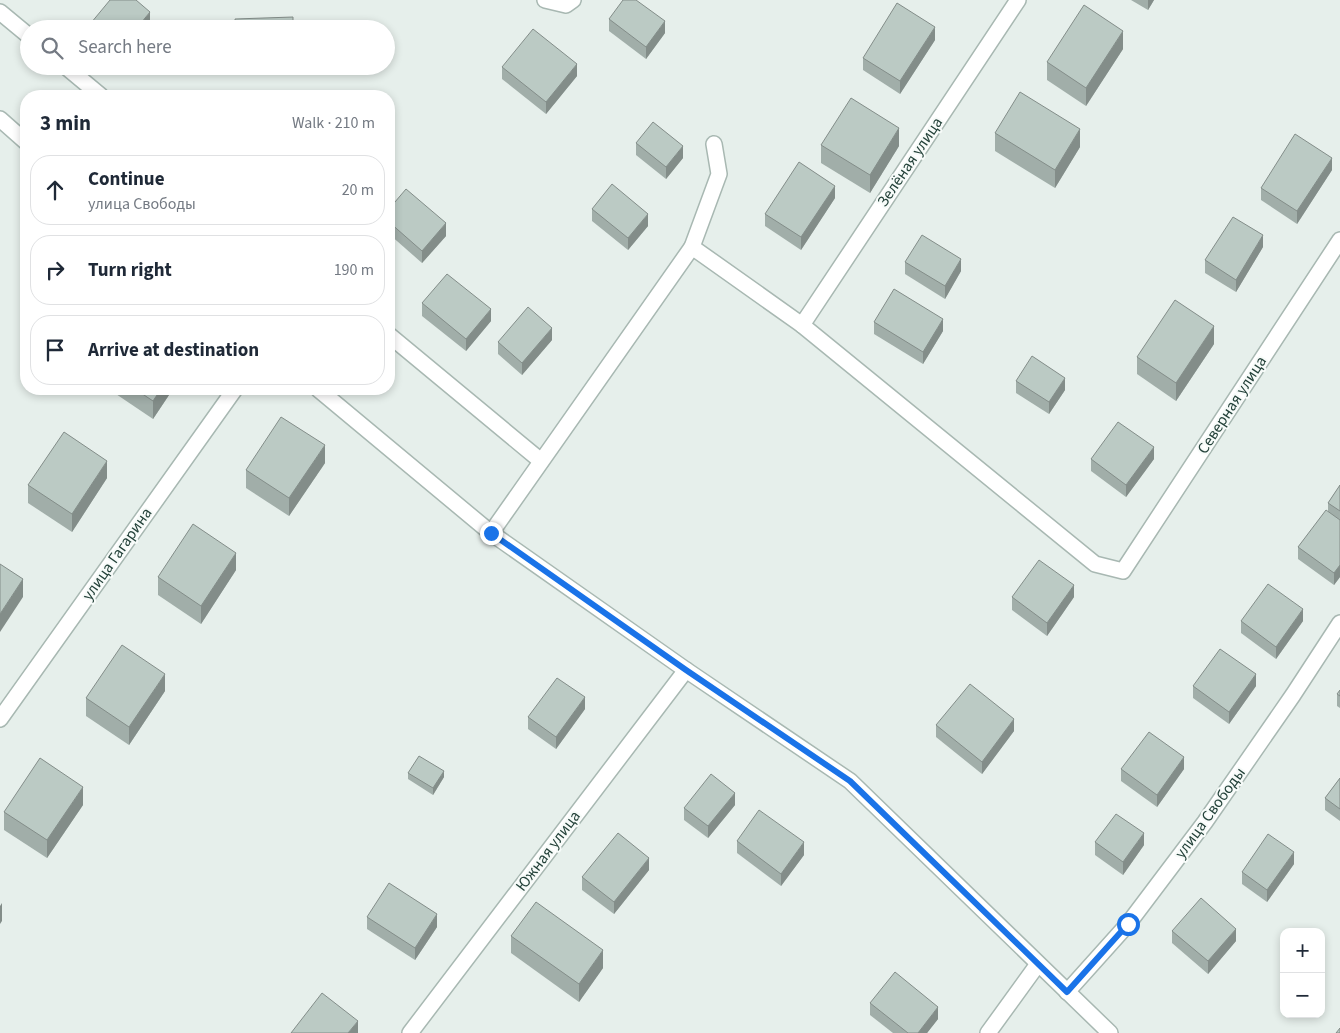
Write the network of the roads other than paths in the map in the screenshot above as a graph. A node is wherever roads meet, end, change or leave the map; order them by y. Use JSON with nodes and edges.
{"nodes":[{"id":1,"x":545,"y":0,"type":"edge"},
{"id":2,"x":1018,"y":0,"type":"edge"},
{"id":3,"x":569,"y":2,"type":"edge"},
{"id":4,"x":0,"y":12,"type":"edge"},
{"id":5,"x":20,"y":29,"type":"edge"},
{"id":6,"x":76,"y":75,"type":"edge"},
{"id":7,"x":95,"y":90,"type":"edge"},
{"id":8,"x":0,"y":119,"type":"edge"},
{"id":9,"x":20,"y":137,"type":"edge"},
{"id":10,"x":714,"y":144,"type":"dead end"},
{"id":11,"x":1340,"y":240,"type":"edge"},
{"id":12,"x":692,"y":247,"type":"junction"},
{"id":13,"x":802,"y":325,"type":"junction"},
{"id":14,"x":395,"y":340,"type":"edge"},
{"id":15,"x":231,"y":395,"type":"edge"},
{"id":16,"x":325,"y":395,"type":"edge"},
{"id":17,"x":542,"y":461,"type":"junction"},
{"id":18,"x":491,"y":533,"type":"junction"},
{"id":19,"x":1340,"y":624,"type":"edge"},
{"id":20,"x":686,"y":670,"type":"junction"},
{"id":21,"x":0,"y":719,"type":"edge"},
{"id":22,"x":1038,"y":964,"type":"junction"},
{"id":23,"x":1067,"y":992,"type":"junction"},
{"id":24,"x":410,"y":1033,"type":"edge"},
{"id":25,"x":988,"y":1033,"type":"edge"},
{"id":26,"x":1110,"y":1033,"type":"edge"}],
"edges":[{"from":1,"to":3,"type":"street"},
{"from":2,"to":13,"type":"street","name":"Зелёная улица"},
{"from":4,"to":5,"type":"street"},
{"from":6,"to":7,"type":"street"},
{"from":8,"to":9,"type":"street"},
{"from":10,"to":12,"type":"street"},
{"from":11,"to":13,"type":"street","name":"Северная улица"},
{"from":12,"to":13,"type":"street"},
{"from":12,"to":17,"type":"street"},
{"from":14,"to":17,"type":"street"},
{"from":15,"to":21,"type":"street","name":"улица Гагарина"},
{"from":16,"to":18,"type":"street"},
{"from":17,"to":18,"type":"street"},
{"from":18,"to":20,"type":"street"},
{"from":19,"to":23,"type":"street","name":"улица Свободы"},
{"from":20,"to":22,"type":"street"},
{"from":20,"to":24,"type":"street","name":"Южная улица"},
{"from":22,"to":23,"type":"street"},
{"from":22,"to":25,"type":"street"},
{"from":23,"to":26,"type":"street"}]}
